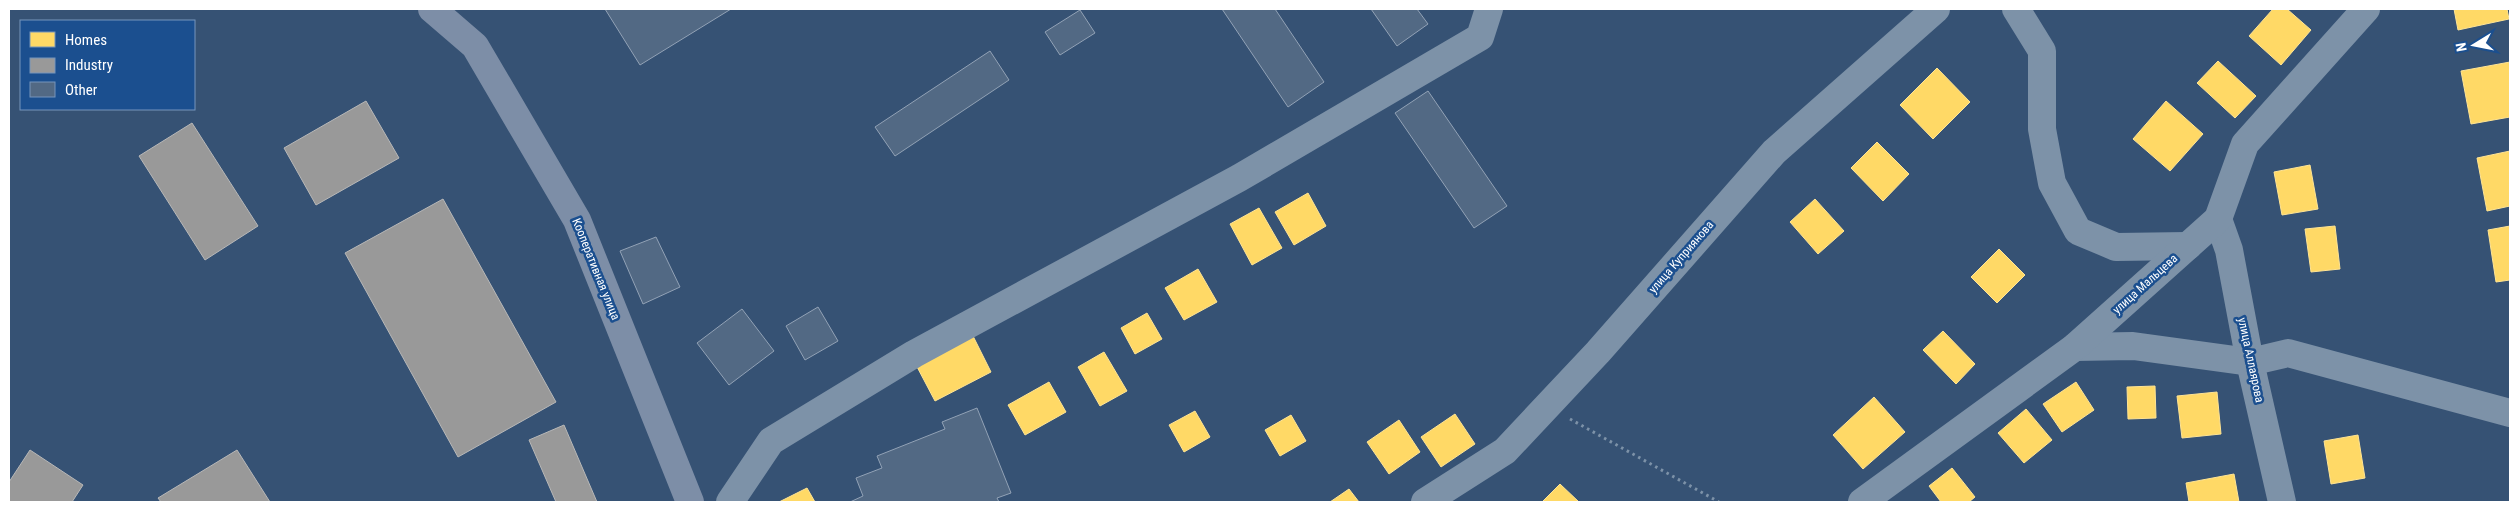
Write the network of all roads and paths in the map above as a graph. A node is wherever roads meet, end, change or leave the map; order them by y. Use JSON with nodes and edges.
{"nodes":[{"id":1,"x":432,"y":9,"type":"edge"},
{"id":2,"x":1489,"y":9,"type":"edge"},
{"id":3,"x":1936,"y":9,"type":"edge"},
{"id":4,"x":2016,"y":9,"type":"edge"},
{"id":5,"x":2366,"y":9,"type":"edge"},
{"id":6,"x":2218,"y":219,"type":"junction"},
{"id":7,"x":2188,"y":246,"type":"junction"},
{"id":8,"x":2075,"y":346,"type":"junction"},
{"id":9,"x":2250,"y":362,"type":"junction"},
{"id":10,"x":2510,"y":413,"type":"edge"},
{"id":11,"x":1570,"y":420,"type":"dead end"},
{"id":12,"x":690,"y":502,"type":"edge"},
{"id":13,"x":730,"y":502,"type":"edge"},
{"id":14,"x":1425,"y":502,"type":"edge"},
{"id":15,"x":1719,"y":502,"type":"edge"},
{"id":16,"x":1862,"y":502,"type":"edge"},
{"id":17,"x":2282,"y":502,"type":"edge"}],
"edges":[{"from":1,"to":12,"type":"main road","name":"Кооперативная улица"},
{"from":2,"to":13,"type":"street"},
{"from":3,"to":14,"type":"street","name":"улица Куприянова"},
{"from":4,"to":7,"type":"street"},
{"from":5,"to":6,"type":"street","name":"улица Мальцева"},
{"from":6,"to":7,"type":"street","name":"улица Мальцева"},
{"from":6,"to":9,"type":"street","name":"улица Аллаярова"},
{"from":7,"to":8,"type":"street","name":"улица Мальцева"},
{"from":8,"to":9,"type":"street"},
{"from":8,"to":16,"type":"street","name":"улица Мальцева"},
{"from":9,"to":10,"type":"street"},
{"from":9,"to":17,"type":"street","name":"улица Аллаярова"},
{"from":11,"to":15,"type":"path"}]}
